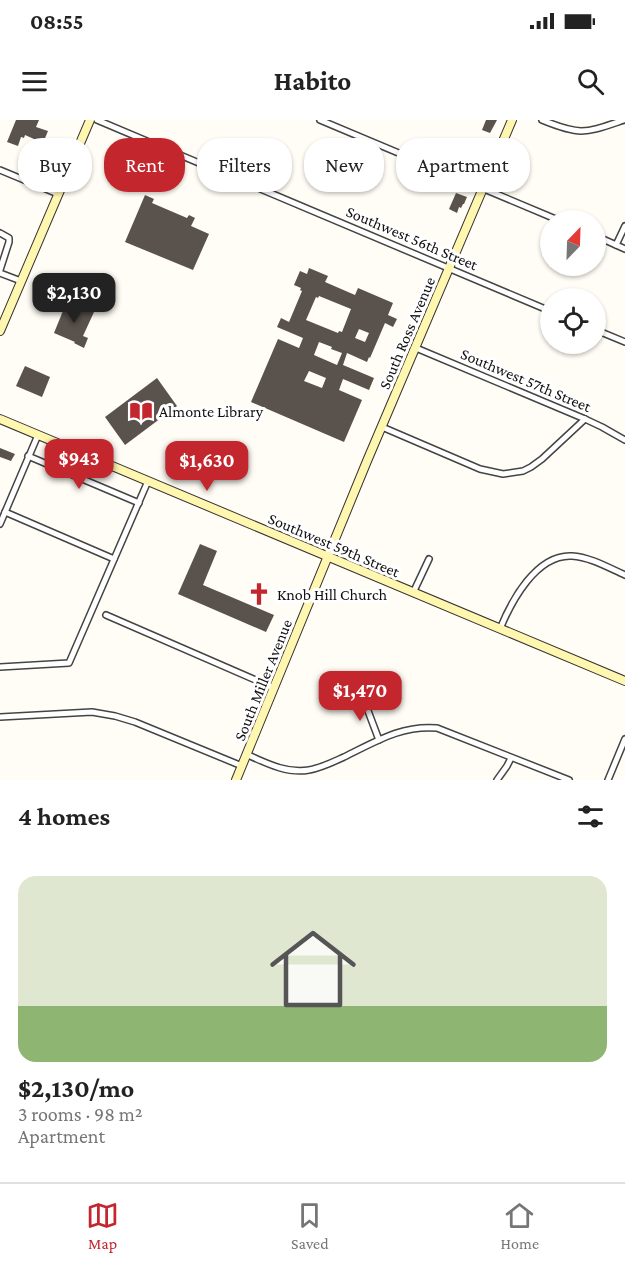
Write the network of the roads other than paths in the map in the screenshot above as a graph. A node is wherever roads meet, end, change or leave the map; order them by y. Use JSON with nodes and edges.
{"nodes":[{"id":1,"x":90,"y":120,"type":"edge"},
{"id":2,"x":97,"y":120,"type":"edge"},
{"id":3,"x":320,"y":120,"type":"edge"},
{"id":4,"x":512,"y":120,"type":"edge"},
{"id":5,"x":542,"y":120,"type":"edge"},
{"id":6,"x":624,"y":120,"type":"edge"},
{"id":7,"x":504,"y":138,"type":"edge"},
{"id":8,"x":396,"y":152,"type":"edge"},
{"id":9,"x":0,"y":170,"type":"edge"},
{"id":10,"x":482,"y":192,"type":"edge"},
{"id":11,"x":490,"y":192,"type":"edge"},
{"id":12,"x":58,"y":194,"type":"junction"},
{"id":13,"x":540,"y":213,"type":"edge"},
{"id":14,"x":625,"y":226,"type":"edge"},
{"id":15,"x":0,"y":233,"type":"edge"},
{"id":16,"x":606,"y":241,"type":"edge"},
{"id":17,"x":616,"y":245,"type":"junction"},
{"id":18,"x":625,"y":249,"type":"edge"},
{"id":19,"x":449,"y":268,"type":"junction"},
{"id":20,"x":0,"y":271,"type":"edge"},
{"id":21,"x":21,"y":281,"type":"junction"},
{"id":22,"x":540,"y":307,"type":"edge"},
{"id":23,"x":0,"y":331,"type":"edge"},
{"id":24,"x":606,"y":334,"type":"edge"},
{"id":25,"x":625,"y":342,"type":"edge"},
{"id":26,"x":416,"y":348,"type":"junction"},
{"id":27,"x":0,"y":419,"type":"edge"},
{"id":28,"x":585,"y":419,"type":"junction"},
{"id":29,"x":382,"y":427,"type":"junction"},
{"id":30,"x":38,"y":435,"type":"junction"},
{"id":31,"x":625,"y":440,"type":"edge"},
{"id":32,"x":28,"y":456,"type":"junction"},
{"id":33,"x":148,"y":481,"type":"junction"},
{"id":34,"x":139,"y":503,"type":"junction"},
{"id":35,"x":5,"y":512,"type":"junction"},
{"id":36,"x":0,"y":524,"type":"edge"},
{"id":37,"x":328,"y":557,"type":"junction"},
{"id":38,"x":429,"y":558,"type":"dead end"},
{"id":39,"x":114,"y":559,"type":"junction"},
{"id":40,"x":625,"y":575,"type":"edge"},
{"id":41,"x":413,"y":593,"type":"junction"},
{"id":42,"x":106,"y":615,"type":"dead end"},
{"id":43,"x":500,"y":629,"type":"junction"},
{"id":44,"x":0,"y":668,"type":"edge"},
{"id":45,"x":625,"y":681,"type":"edge"},
{"id":46,"x":274,"y":687,"type":"junction"},
{"id":47,"x":362,"y":696,"type":"dead end"},
{"id":48,"x":0,"y":717,"type":"edge"},
{"id":49,"x":625,"y":739,"type":"edge"},
{"id":50,"x":379,"y":740,"type":"junction"},
{"id":51,"x":246,"y":754,"type":"junction"},
{"id":52,"x":511,"y":758,"type":"junction"},
{"id":53,"x":242,"y":766,"type":"junction"},
{"id":54,"x":236,"y":780,"type":"edge"},
{"id":55,"x":497,"y":780,"type":"edge"},
{"id":56,"x":569,"y":780,"type":"edge"},
{"id":57,"x":608,"y":780,"type":"edge"}],
"edges":[{"from":1,"to":12,"type":"main road"},
{"from":2,"to":19,"type":"street","name":"Southwest 56th Street"},
{"from":3,"to":8,"type":"street"},
{"from":4,"to":7,"type":"main road","name":"South Ross Avenue"},
{"from":5,"to":6,"type":"street"},
{"from":9,"to":12,"type":"street"},
{"from":10,"to":19,"type":"main road","name":"South Ross Avenue"},
{"from":11,"to":13,"type":"street"},
{"from":12,"to":21,"type":"main road"},
{"from":14,"to":17,"type":"street"},
{"from":15,"to":20,"type":"street"},
{"from":16,"to":17,"type":"street"},
{"from":17,"to":18,"type":"street"},
{"from":19,"to":22,"type":"street","name":"Southwest 56th Street"},
{"from":19,"to":26,"type":"main road","name":"South Ross Avenue"},
{"from":20,"to":21,"type":"street"},
{"from":21,"to":23,"type":"main road"},
{"from":24,"to":25,"type":"street"},
{"from":26,"to":28,"type":"street","name":"Southwest 57th Street"},
{"from":26,"to":29,"type":"main road","name":"South Ross Avenue"},
{"from":27,"to":30,"type":"main road","name":"Southwest 59th Street"},
{"from":28,"to":29,"type":"street"},
{"from":28,"to":31,"type":"street","name":"Southwest 57th Street"},
{"from":29,"to":37,"type":"main road","name":"South Ross Avenue"},
{"from":30,"to":32,"type":"street"},
{"from":30,"to":33,"type":"main road","name":"Southwest 59th Street"},
{"from":32,"to":34,"type":"street"},
{"from":32,"to":35,"type":"street"},
{"from":33,"to":34,"type":"street"},
{"from":33,"to":37,"type":"main road","name":"Southwest 59th Street"},
{"from":34,"to":39,"type":"street"},
{"from":35,"to":36,"type":"street"},
{"from":35,"to":39,"type":"street"},
{"from":37,"to":41,"type":"main road","name":"Southwest 59th Street"},
{"from":37,"to":46,"type":"main road","name":"South Miller Avenue"},
{"from":38,"to":41,"type":"street"},
{"from":39,"to":44,"type":"street"},
{"from":40,"to":43,"type":"street"},
{"from":41,"to":43,"type":"main road","name":"Southwest 59th Street"},
{"from":42,"to":46,"type":"street"},
{"from":43,"to":45,"type":"main road","name":"Southwest 59th Street"},
{"from":46,"to":51,"type":"main road","name":"South Miller Avenue"},
{"from":47,"to":50,"type":"street"},
{"from":48,"to":53,"type":"street"},
{"from":49,"to":57,"type":"street"},
{"from":50,"to":51,"type":"street"},
{"from":50,"to":52,"type":"street"},
{"from":51,"to":53,"type":"main road","name":"South Miller Avenue"},
{"from":52,"to":55,"type":"street"},
{"from":52,"to":56,"type":"street"},
{"from":53,"to":54,"type":"main road","name":"South Miller Avenue"}]}
